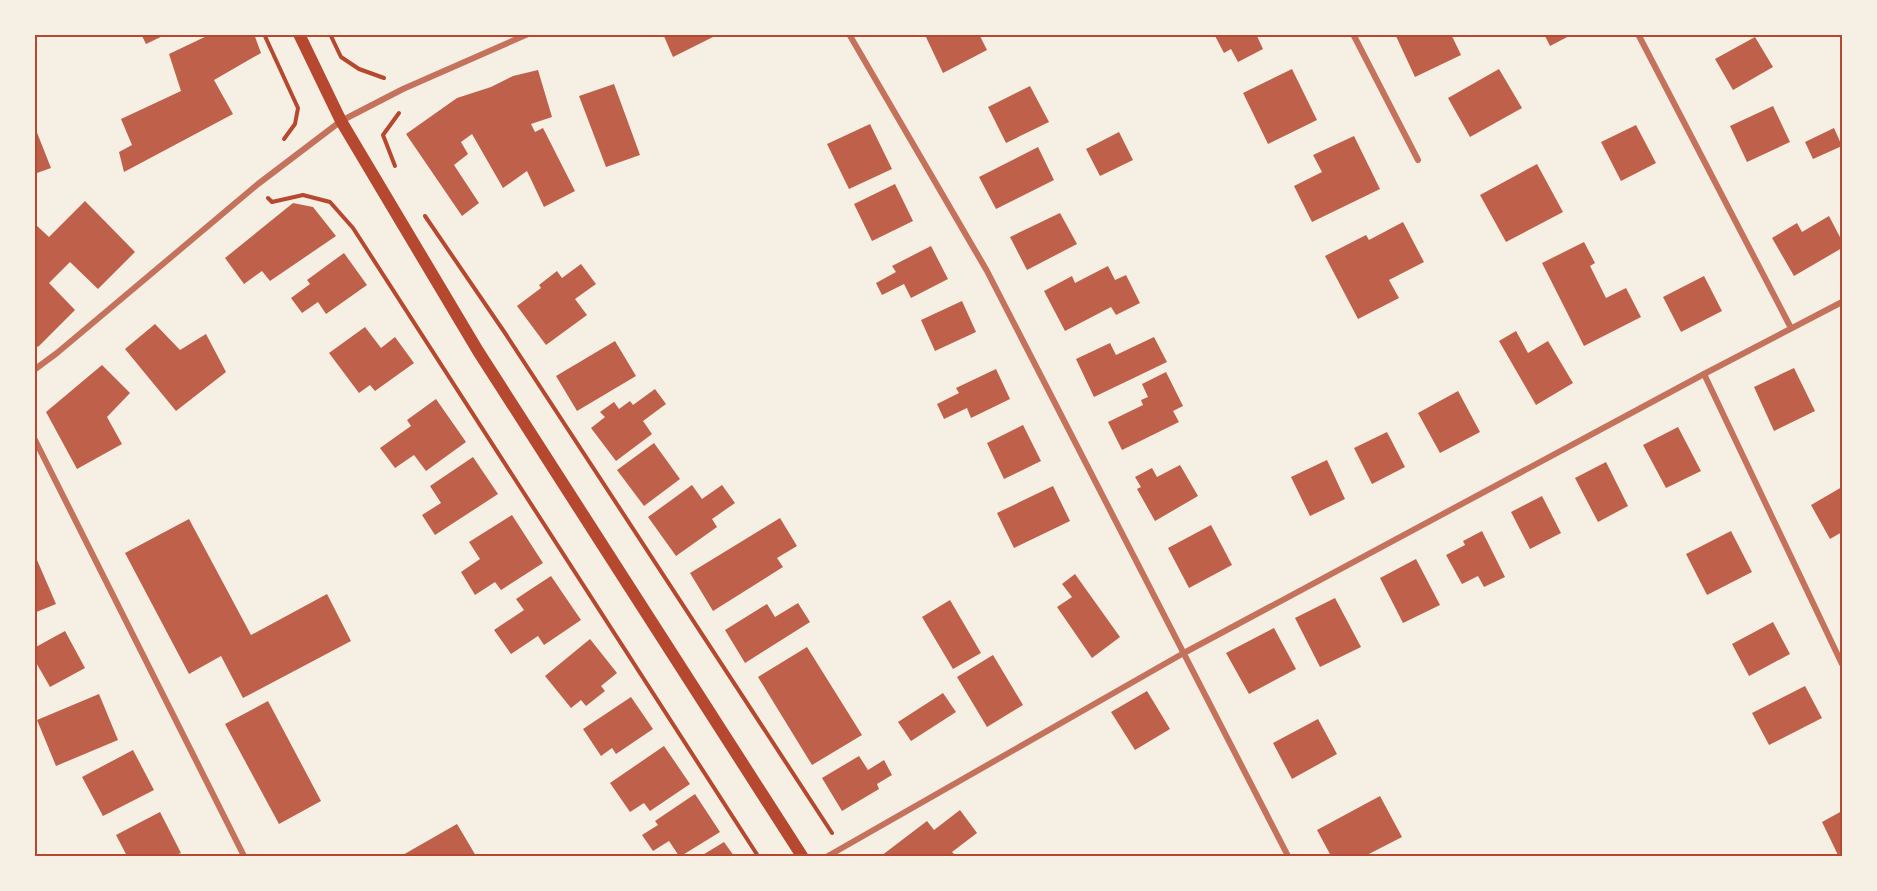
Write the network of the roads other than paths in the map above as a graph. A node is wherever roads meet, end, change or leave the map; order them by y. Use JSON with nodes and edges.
{"nodes":[{"id":1,"x":299,"y":34,"type":"edge"},
{"id":2,"x":528,"y":34,"type":"edge"},
{"id":3,"x":849,"y":34,"type":"edge"},
{"id":4,"x":1353,"y":34,"type":"edge"},
{"id":5,"x":1638,"y":34,"type":"edge"},
{"id":6,"x":341,"y":122,"type":"junction"},
{"id":7,"x":1418,"y":160,"type":"dead end"},
{"id":8,"x":1842,"y":302,"type":"edge"},
{"id":9,"x":1791,"y":328,"type":"junction"},
{"id":10,"x":34,"y":370,"type":"edge"},
{"id":11,"x":1704,"y":374,"type":"junction"},
{"id":12,"x":34,"y":438,"type":"edge"},
{"id":13,"x":1182,"y":654,"type":"junction"},
{"id":14,"x":1842,"y":664,"type":"edge"},
{"id":15,"x":244,"y":856,"type":"edge"},
{"id":16,"x":802,"y":856,"type":"edge"},
{"id":17,"x":828,"y":856,"type":"edge"},
{"id":18,"x":1288,"y":856,"type":"edge"}],
"edges":[{"from":1,"to":6,"type":"main road"},
{"from":2,"to":6,"type":"street"},
{"from":3,"to":13,"type":"street"},
{"from":4,"to":7,"type":"street"},
{"from":5,"to":9,"type":"street"},
{"from":6,"to":10,"type":"street"},
{"from":6,"to":16,"type":"main road"},
{"from":8,"to":9,"type":"street"},
{"from":9,"to":11,"type":"street"},
{"from":11,"to":13,"type":"street"},
{"from":11,"to":14,"type":"street"},
{"from":12,"to":15,"type":"street"},
{"from":13,"to":17,"type":"street"},
{"from":13,"to":18,"type":"street"}]}
